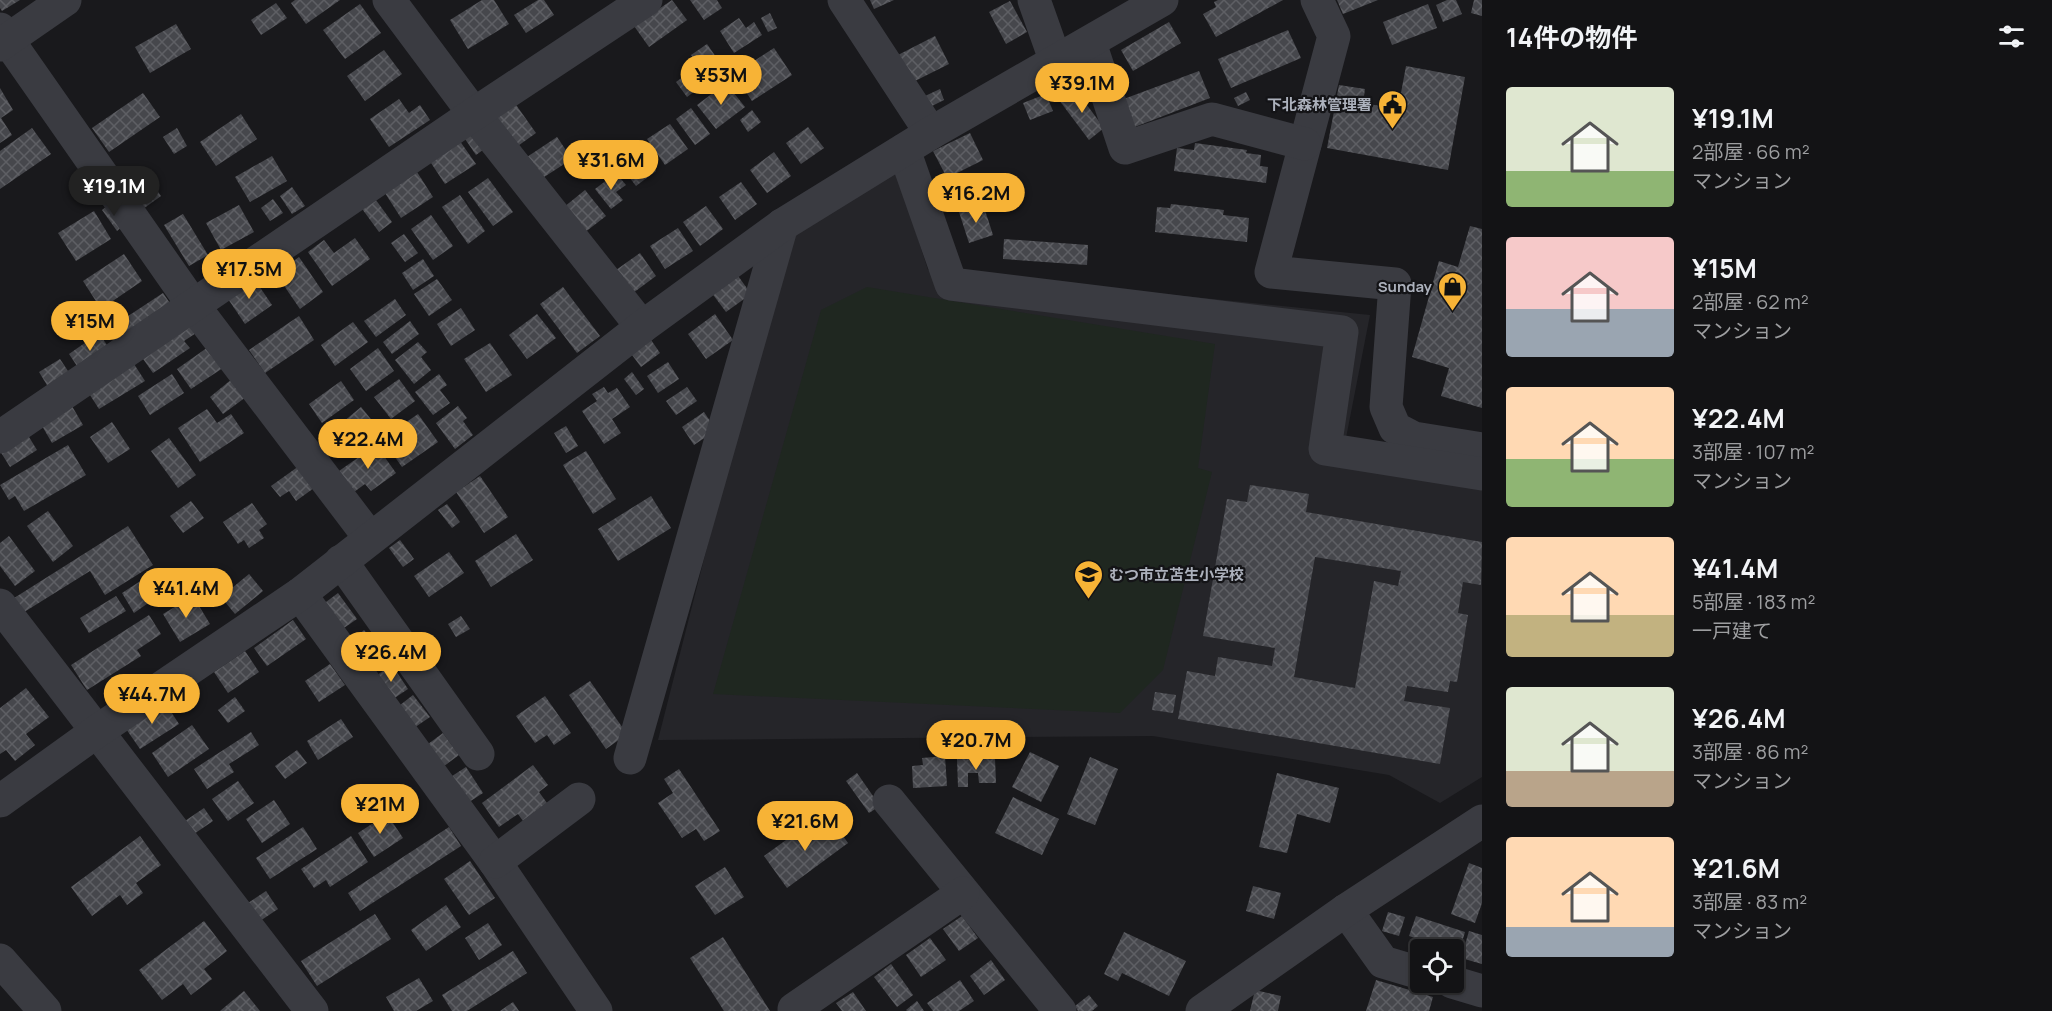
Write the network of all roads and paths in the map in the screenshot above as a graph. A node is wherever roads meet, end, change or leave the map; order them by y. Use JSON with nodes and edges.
{"nodes":[{"id":1,"x":65,"y":0,"type":"edge"},
{"id":2,"x":389,"y":0,"type":"edge"},
{"id":3,"x":646,"y":0,"type":"edge"},
{"id":4,"x":844,"y":0,"type":"edge"},
{"id":5,"x":1034,"y":0,"type":"edge"},
{"id":6,"x":1162,"y":0,"type":"edge"},
{"id":7,"x":1317,"y":0,"type":"edge"},
{"id":8,"x":3,"y":38,"type":"edge"},
{"id":9,"x":1090,"y":43,"type":"junction"},
{"id":10,"x":1056,"y":62,"type":"junction"},
{"id":11,"x":474,"y":114,"type":"junction"},
{"id":12,"x":931,"y":133,"type":"junction"},
{"id":13,"x":1305,"y":144,"type":"junction"},
{"id":14,"x":904,"y":150,"type":"junction"},
{"id":15,"x":782,"y":225,"type":"junction"},
{"id":16,"x":193,"y":304,"type":"junction"},
{"id":17,"x":642,"y":327,"type":"junction"},
{"id":18,"x":0,"y":437,"type":"edge"},
{"id":19,"x":1482,"y":449,"type":"edge"},
{"id":20,"x":1482,"y":474,"type":"edge"},
{"id":21,"x":370,"y":538,"type":"junction"},
{"id":22,"x":341,"y":561,"type":"junction"},
{"id":23,"x":300,"y":594,"type":"junction"},
{"id":24,"x":0,"y":605,"type":"edge"},
{"id":25,"x":96,"y":732,"type":"junction"},
{"id":26,"x":478,"y":754,"type":"dead end"},
{"id":27,"x":630,"y":758,"type":"dead end"},
{"id":28,"x":579,"y":799,"type":"dead end"},
{"id":29,"x":0,"y":801,"type":"edge"},
{"id":30,"x":889,"y":801,"type":"dead end"},
{"id":31,"x":1482,"y":821,"type":"edge"},
{"id":32,"x":495,"y":862,"type":"junction"},
{"id":33,"x":963,"y":893,"type":"junction"},
{"id":34,"x":1346,"y":910,"type":"junction"},
{"id":35,"x":0,"y":960,"type":"edge"},
{"id":36,"x":1410,"y":970,"type":"edge"},
{"id":37,"x":1464,"y":986,"type":"edge"},
{"id":38,"x":1482,"y":992,"type":"edge"},
{"id":39,"x":795,"y":1009,"type":"dead end"},
{"id":40,"x":45,"y":1011,"type":"edge"},
{"id":41,"x":312,"y":1011,"type":"edge"},
{"id":42,"x":596,"y":1011,"type":"edge"},
{"id":43,"x":1060,"y":1011,"type":"edge"},
{"id":44,"x":1202,"y":1011,"type":"edge"}],
"edges":[{"from":1,"to":8,"type":"street"},
{"from":2,"to":11,"type":"street"},
{"from":3,"to":11,"type":"street"},
{"from":4,"to":12,"type":"street"},
{"from":5,"to":10,"type":"street"},
{"from":6,"to":9,"type":"street"},
{"from":7,"to":13,"type":"street"},
{"from":8,"to":16,"type":"street"},
{"from":9,"to":10,"type":"street"},
{"from":9,"to":13,"type":"street"},
{"from":10,"to":12,"type":"street"},
{"from":11,"to":16,"type":"street"},
{"from":11,"to":17,"type":"street"},
{"from":12,"to":14,"type":"street"},
{"from":13,"to":19,"type":"street"},
{"from":14,"to":15,"type":"street"},
{"from":14,"to":20,"type":"street"},
{"from":15,"to":17,"type":"street"},
{"from":15,"to":27,"type":"street"},
{"from":16,"to":18,"type":"street"},
{"from":16,"to":21,"type":"street"},
{"from":17,"to":21,"type":"street"},
{"from":21,"to":22,"type":"street"},
{"from":22,"to":23,"type":"street"},
{"from":22,"to":26,"type":"street"},
{"from":23,"to":25,"type":"street"},
{"from":23,"to":32,"type":"street"},
{"from":24,"to":25,"type":"street"},
{"from":25,"to":29,"type":"street"},
{"from":25,"to":41,"type":"street"},
{"from":28,"to":32,"type":"street"},
{"from":30,"to":33,"type":"street"},
{"from":31,"to":34,"type":"street"},
{"from":32,"to":42,"type":"street"},
{"from":33,"to":39,"type":"street"},
{"from":33,"to":43,"type":"street"},
{"from":34,"to":36,"type":"street"},
{"from":34,"to":44,"type":"street"},
{"from":35,"to":40,"type":"street"},
{"from":37,"to":38,"type":"street"}]}
